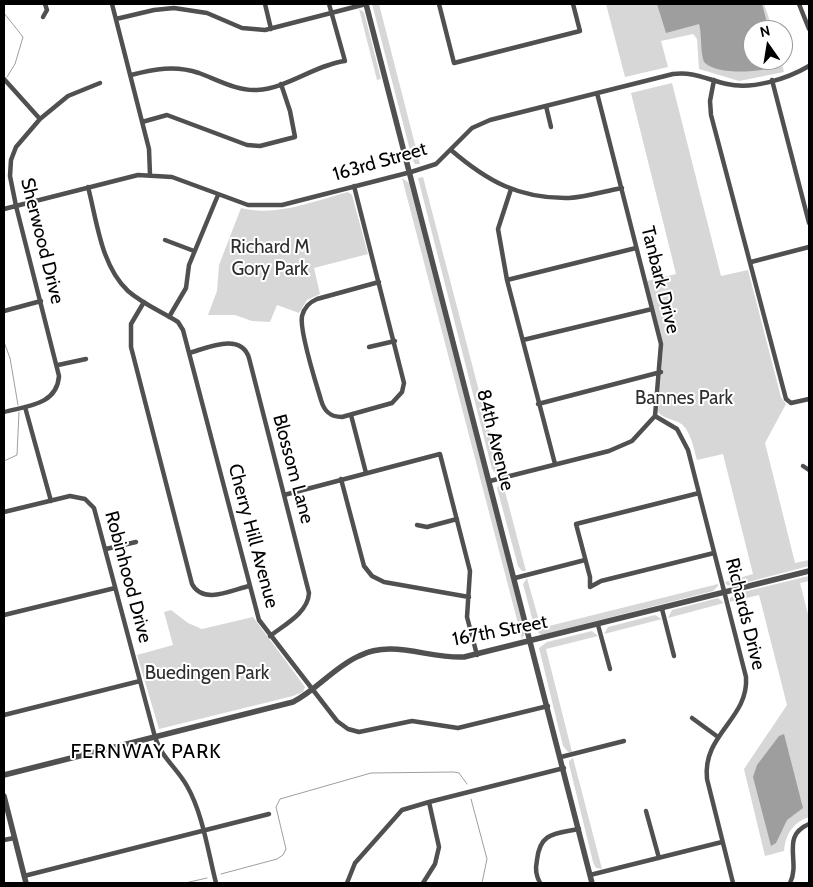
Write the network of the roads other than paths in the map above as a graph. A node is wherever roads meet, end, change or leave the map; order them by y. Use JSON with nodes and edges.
{"nodes":[{"id":1,"x":45,"y":4,"type":"edge"},
{"id":2,"x":112,"y":4,"type":"edge"},
{"id":3,"x":265,"y":4,"type":"edge"},
{"id":4,"x":329,"y":4,"type":"edge"},
{"id":5,"x":366,"y":4,"type":"edge"},
{"id":6,"x":439,"y":4,"type":"edge"},
{"id":7,"x":573,"y":4,"type":"edge"},
{"id":8,"x":798,"y":4,"type":"edge"},
{"id":9,"x":173,"y":6,"type":"edge"},
{"id":10,"x":332,"y":13,"type":"junction"},
{"id":11,"x":43,"y":17,"type":"dead end"},
{"id":12,"x":116,"y":19,"type":"junction"},
{"id":13,"x":272,"y":29,"type":"junction"},
{"id":14,"x":809,"y":29,"type":"edge"},
{"id":15,"x":809,"y":66,"type":"edge"},
{"id":16,"x":131,"y":75,"type":"junction"},
{"id":17,"x":4,"y":80,"type":"edge"},
{"id":18,"x":714,"y":80,"type":"junction"},
{"id":19,"x":772,"y":80,"type":"junction"},
{"id":20,"x":100,"y":83,"type":"dead end"},
{"id":21,"x":281,"y":84,"type":"junction"},
{"id":22,"x":597,"y":93,"type":"junction"},
{"id":23,"x":546,"y":106,"type":"junction"},
{"id":24,"x":40,"y":119,"type":"junction"},
{"id":25,"x":142,"y":122,"type":"junction"},
{"id":26,"x":552,"y":127,"type":"dead end"},
{"id":27,"x":451,"y":150,"type":"junction"},
{"id":28,"x":411,"y":172,"type":"junction"},
{"id":29,"x":150,"y":175,"type":"junction"},
{"id":30,"x":354,"y":186,"type":"junction"},
{"id":31,"x":88,"y":187,"type":"junction"},
{"id":32,"x":622,"y":188,"type":"junction"},
{"id":33,"x":510,"y":189,"type":"junction"},
{"id":34,"x":218,"y":195,"type":"junction"},
{"id":35,"x":16,"y":206,"type":"junction"},
{"id":36,"x":4,"y":209,"type":"edge"},
{"id":37,"x":809,"y":223,"type":"edge"},
{"id":38,"x":165,"y":240,"type":"dead end"},
{"id":39,"x":809,"y":247,"type":"edge"},
{"id":40,"x":636,"y":248,"type":"junction"},
{"id":41,"x":194,"y":251,"type":"junction"},
{"id":42,"x":751,"y":262,"type":"junction"},
{"id":43,"x":507,"y":280,"type":"junction"},
{"id":44,"x":379,"y":282,"type":"junction"},
{"id":45,"x":41,"y":301,"type":"junction"},
{"id":46,"x":144,"y":302,"type":"junction"},
{"id":47,"x":652,"y":309,"type":"junction"},
{"id":48,"x":4,"y":310,"type":"edge"},
{"id":49,"x":169,"y":316,"type":"junction"},
{"id":50,"x":523,"y":340,"type":"junction"},
{"id":51,"x":395,"y":341,"type":"junction"},
{"id":52,"x":369,"y":348,"type":"dead end"},
{"id":53,"x":189,"y":352,"type":"junction"},
{"id":54,"x":86,"y":359,"type":"dead end"},
{"id":55,"x":58,"y":365,"type":"junction"},
{"id":56,"x":660,"y":372,"type":"junction"},
{"id":57,"x":809,"y":399,"type":"edge"},
{"id":58,"x":538,"y":404,"type":"junction"},
{"id":59,"x":25,"y":407,"type":"junction"},
{"id":60,"x":4,"y":412,"type":"edge"},
{"id":61,"x":351,"y":415,"type":"junction"},
{"id":62,"x":654,"y":416,"type":"junction"},
{"id":63,"x":555,"y":464,"type":"junction"},
{"id":64,"x":803,"y":466,"type":"dead end"},
{"id":65,"x":809,"y":470,"type":"edge"},
{"id":66,"x":366,"y":473,"type":"junction"},
{"id":67,"x":341,"y":479,"type":"junction"},
{"id":68,"x":490,"y":480,"type":"junction"},
{"id":69,"x":284,"y":494,"type":"junction"},
{"id":70,"x":699,"y":494,"type":"junction"},
{"id":71,"x":51,"y":501,"type":"junction"},
{"id":72,"x":4,"y":512,"type":"edge"},
{"id":73,"x":457,"y":519,"type":"junction"},
{"id":74,"x":417,"y":524,"type":"dead end"},
{"id":75,"x":136,"y":542,"type":"dead end"},
{"id":76,"x":106,"y":550,"type":"junction"},
{"id":77,"x":714,"y":553,"type":"junction"},
{"id":78,"x":586,"y":560,"type":"junction"},
{"id":79,"x":809,"y":571,"type":"edge"},
{"id":80,"x":515,"y":578,"type":"junction"},
{"id":81,"x":249,"y":586,"type":"junction"},
{"id":82,"x":116,"y":588,"type":"junction"},
{"id":83,"x":724,"y":592,"type":"junction"},
{"id":84,"x":468,"y":597,"type":"junction"},
{"id":85,"x":662,"y":609,"type":"junction"},
{"id":86,"x":4,"y":615,"type":"edge"},
{"id":87,"x":598,"y":625,"type":"junction"},
{"id":88,"x":270,"y":636,"type":"junction"},
{"id":89,"x":532,"y":641,"type":"junction"},
{"id":90,"x":477,"y":655,"type":"junction"},
{"id":91,"x":674,"y":656,"type":"dead end"},
{"id":92,"x":610,"y":669,"type":"dead end"},
{"id":93,"x":140,"y":681,"type":"junction"},
{"id":94,"x":312,"y":690,"type":"junction"},
{"id":95,"x":548,"y":706,"type":"junction"},
{"id":96,"x":4,"y":715,"type":"edge"},
{"id":97,"x":692,"y":718,"type":"dead end"},
{"id":98,"x":155,"y":737,"type":"junction"},
{"id":99,"x":718,"y":737,"type":"junction"},
{"id":100,"x":624,"y":741,"type":"dead end"},
{"id":101,"x":561,"y":757,"type":"junction"},
{"id":102,"x":564,"y":768,"type":"junction"},
{"id":103,"x":4,"y":775,"type":"edge"},
{"id":104,"x":4,"y":796,"type":"edge"},
{"id":105,"x":429,"y":802,"type":"junction"},
{"id":106,"x":646,"y":811,"type":"dead end"},
{"id":107,"x":269,"y":814,"type":"dead end"},
{"id":108,"x":809,"y":824,"type":"edge"},
{"id":109,"x":579,"y":829,"type":"junction"},
{"id":110,"x":203,"y":831,"type":"junction"},
{"id":111,"x":14,"y":838,"type":"junction"},
{"id":112,"x":4,"y":840,"type":"edge"},
{"id":113,"x":722,"y":842,"type":"junction"},
{"id":114,"x":659,"y":858,"type":"junction"},
{"id":115,"x":590,"y":875,"type":"junction"},
{"id":116,"x":24,"y":876,"type":"junction"},
{"id":117,"x":26,"y":883,"type":"edge"},
{"id":118,"x":216,"y":883,"type":"edge"},
{"id":119,"x":347,"y":883,"type":"edge"},
{"id":120,"x":422,"y":883,"type":"edge"},
{"id":121,"x":540,"y":883,"type":"edge"},
{"id":122,"x":592,"y":883,"type":"edge"},
{"id":123,"x":733,"y":883,"type":"edge"},
{"id":124,"x":791,"y":883,"type":"edge"}],
"edges":[{"from":1,"to":11,"type":"street"},
{"from":2,"to":12,"type":"street"},
{"from":3,"to":13,"type":"street"},
{"from":4,"to":10,"type":"street"},
{"from":5,"to":10,"type":"street"},
{"from":5,"to":28,"type":"street","name":"84th Avenue"},
{"from":6,"to":7,"type":"street"},
{"from":8,"to":14,"type":"street"},
{"from":9,"to":12,"type":"street"},
{"from":9,"to":13,"type":"street"},
{"from":10,"to":13,"type":"street"},
{"from":10,"to":21,"type":"street"},
{"from":12,"to":16,"type":"street"},
{"from":15,"to":19,"type":"street","name":"163rd Street"},
{"from":16,"to":21,"type":"street"},
{"from":16,"to":25,"type":"street"},
{"from":17,"to":24,"type":"street"},
{"from":18,"to":19,"type":"street","name":"163rd Street"},
{"from":18,"to":22,"type":"street","name":"163rd Street"},
{"from":18,"to":42,"type":"street"},
{"from":19,"to":37,"type":"street"},
{"from":20,"to":24,"type":"street","name":"Sherwood Drive"},
{"from":21,"to":25,"type":"street"},
{"from":22,"to":23,"type":"street","name":"163rd Street"},
{"from":22,"to":32,"type":"street","name":"Tanbark Drive"},
{"from":23,"to":26,"type":"street"},
{"from":23,"to":27,"type":"street","name":"163rd Street"},
{"from":24,"to":35,"type":"street","name":"Sherwood Drive"},
{"from":25,"to":29,"type":"street"},
{"from":27,"to":28,"type":"street","name":"163rd Street"},
{"from":27,"to":33,"type":"street"},
{"from":28,"to":30,"type":"street","name":"163rd Street"},
{"from":28,"to":68,"type":"street","name":"84th Avenue"},
{"from":29,"to":31,"type":"street","name":"163rd Street"},
{"from":29,"to":34,"type":"street","name":"163rd Street"},
{"from":30,"to":34,"type":"street","name":"163rd Street"},
{"from":30,"to":44,"type":"street"},
{"from":31,"to":35,"type":"street","name":"163rd Street"},
{"from":31,"to":46,"type":"street","name":"Cherry Hill Avenue"},
{"from":32,"to":33,"type":"street"},
{"from":32,"to":40,"type":"street","name":"Tanbark Drive"},
{"from":33,"to":43,"type":"street"},
{"from":34,"to":41,"type":"street"},
{"from":35,"to":36,"type":"street","name":"163rd Street"},
{"from":35,"to":45,"type":"street","name":"Sherwood Drive"},
{"from":38,"to":41,"type":"street"},
{"from":39,"to":42,"type":"street"},
{"from":40,"to":43,"type":"street"},
{"from":40,"to":47,"type":"street","name":"Tanbark Drive"},
{"from":41,"to":49,"type":"street"},
{"from":42,"to":57,"type":"street"},
{"from":43,"to":50,"type":"street"},
{"from":44,"to":51,"type":"street"},
{"from":44,"to":61,"type":"street"},
{"from":45,"to":48,"type":"street"},
{"from":45,"to":55,"type":"street","name":"Sherwood Drive"},
{"from":46,"to":49,"type":"street","name":"Cherry Hill Avenue"},
{"from":46,"to":81,"type":"street"},
{"from":47,"to":50,"type":"street"},
{"from":47,"to":56,"type":"street","name":"Tanbark Drive"},
{"from":49,"to":53,"type":"street","name":"Cherry Hill Avenue"},
{"from":50,"to":58,"type":"street"},
{"from":51,"to":52,"type":"street"},
{"from":51,"to":61,"type":"street"},
{"from":53,"to":69,"type":"street","name":"Blossom Lane"},
{"from":53,"to":81,"type":"street","name":"Cherry Hill Avenue"},
{"from":54,"to":55,"type":"street"},
{"from":55,"to":59,"type":"street","name":"Sherwood Drive"},
{"from":56,"to":58,"type":"street"},
{"from":56,"to":62,"type":"street","name":"Tanbark Drive"},
{"from":58,"to":63,"type":"street"},
{"from":59,"to":60,"type":"street","name":"Sherwood Drive"},
{"from":59,"to":71,"type":"street"},
{"from":61,"to":66,"type":"street"},
{"from":62,"to":63,"type":"street"},
{"from":62,"to":70,"type":"street","name":"Richards Drive"},
{"from":63,"to":68,"type":"street"},
{"from":64,"to":65,"type":"street"},
{"from":66,"to":67,"type":"street"},
{"from":66,"to":73,"type":"street"},
{"from":67,"to":69,"type":"street"},
{"from":67,"to":84,"type":"street"},
{"from":68,"to":80,"type":"street","name":"84th Avenue"},
{"from":69,"to":88,"type":"street","name":"Blossom Lane"},
{"from":70,"to":77,"type":"street","name":"Richards Drive"},
{"from":70,"to":78,"type":"street"},
{"from":71,"to":72,"type":"street","name":"Robinhood Drive"},
{"from":71,"to":76,"type":"street","name":"Robinhood Drive"},
{"from":73,"to":74,"type":"street"},
{"from":73,"to":84,"type":"street"},
{"from":75,"to":76,"type":"street"},
{"from":76,"to":82,"type":"street","name":"Robinhood Drive"},
{"from":77,"to":78,"type":"street"},
{"from":77,"to":83,"type":"street","name":"Richards Drive"},
{"from":78,"to":80,"type":"street"},
{"from":79,"to":83,"type":"street","name":"167th Street"},
{"from":80,"to":89,"type":"street","name":"84th Avenue"},
{"from":81,"to":88,"type":"street","name":"Cherry Hill Avenue"},
{"from":82,"to":86,"type":"street"},
{"from":82,"to":93,"type":"street","name":"Robinhood Drive"},
{"from":83,"to":85,"type":"street","name":"167th Street"},
{"from":83,"to":99,"type":"street","name":"Richards Drive"},
{"from":84,"to":90,"type":"street"},
{"from":85,"to":87,"type":"street","name":"167th Street"},
{"from":85,"to":91,"type":"street"},
{"from":87,"to":89,"type":"street","name":"167th Street"},
{"from":87,"to":92,"type":"street"},
{"from":88,"to":94,"type":"street","name":"Cherry Hill Avenue"},
{"from":89,"to":90,"type":"street","name":"167th Street"},
{"from":89,"to":95,"type":"street","name":"84th Avenue"},
{"from":90,"to":94,"type":"street","name":"167th Street"},
{"from":93,"to":96,"type":"street"},
{"from":93,"to":98,"type":"street","name":"Robinhood Drive"},
{"from":94,"to":95,"type":"street","name":"Cherry Hill Avenue"},
{"from":94,"to":98,"type":"street","name":"167th Street"},
{"from":95,"to":101,"type":"street","name":"84th Avenue"},
{"from":97,"to":99,"type":"street"},
{"from":98,"to":103,"type":"street","name":"167th Street"},
{"from":98,"to":110,"type":"street","name":"Robinhood Drive"},
{"from":99,"to":113,"type":"street","name":"Richards Drive"},
{"from":100,"to":101,"type":"street"},
{"from":101,"to":102,"type":"street","name":"84th Avenue"},
{"from":102,"to":105,"type":"street"},
{"from":102,"to":109,"type":"street","name":"84th Avenue"},
{"from":104,"to":111,"type":"street"},
{"from":105,"to":119,"type":"street"},
{"from":105,"to":120,"type":"street"},
{"from":106,"to":114,"type":"street"},
{"from":107,"to":110,"type":"street"},
{"from":108,"to":124,"type":"street"},
{"from":109,"to":115,"type":"street","name":"84th Avenue"},
{"from":109,"to":121,"type":"street"},
{"from":110,"to":116,"type":"street"},
{"from":110,"to":118,"type":"street","name":"Robinhood Drive"},
{"from":111,"to":112,"type":"street"},
{"from":111,"to":116,"type":"street"},
{"from":113,"to":114,"type":"street"},
{"from":113,"to":123,"type":"street","name":"Richards Drive"},
{"from":114,"to":115,"type":"street"},
{"from":115,"to":122,"type":"street","name":"84th Avenue"},
{"from":116,"to":117,"type":"street"}]}
